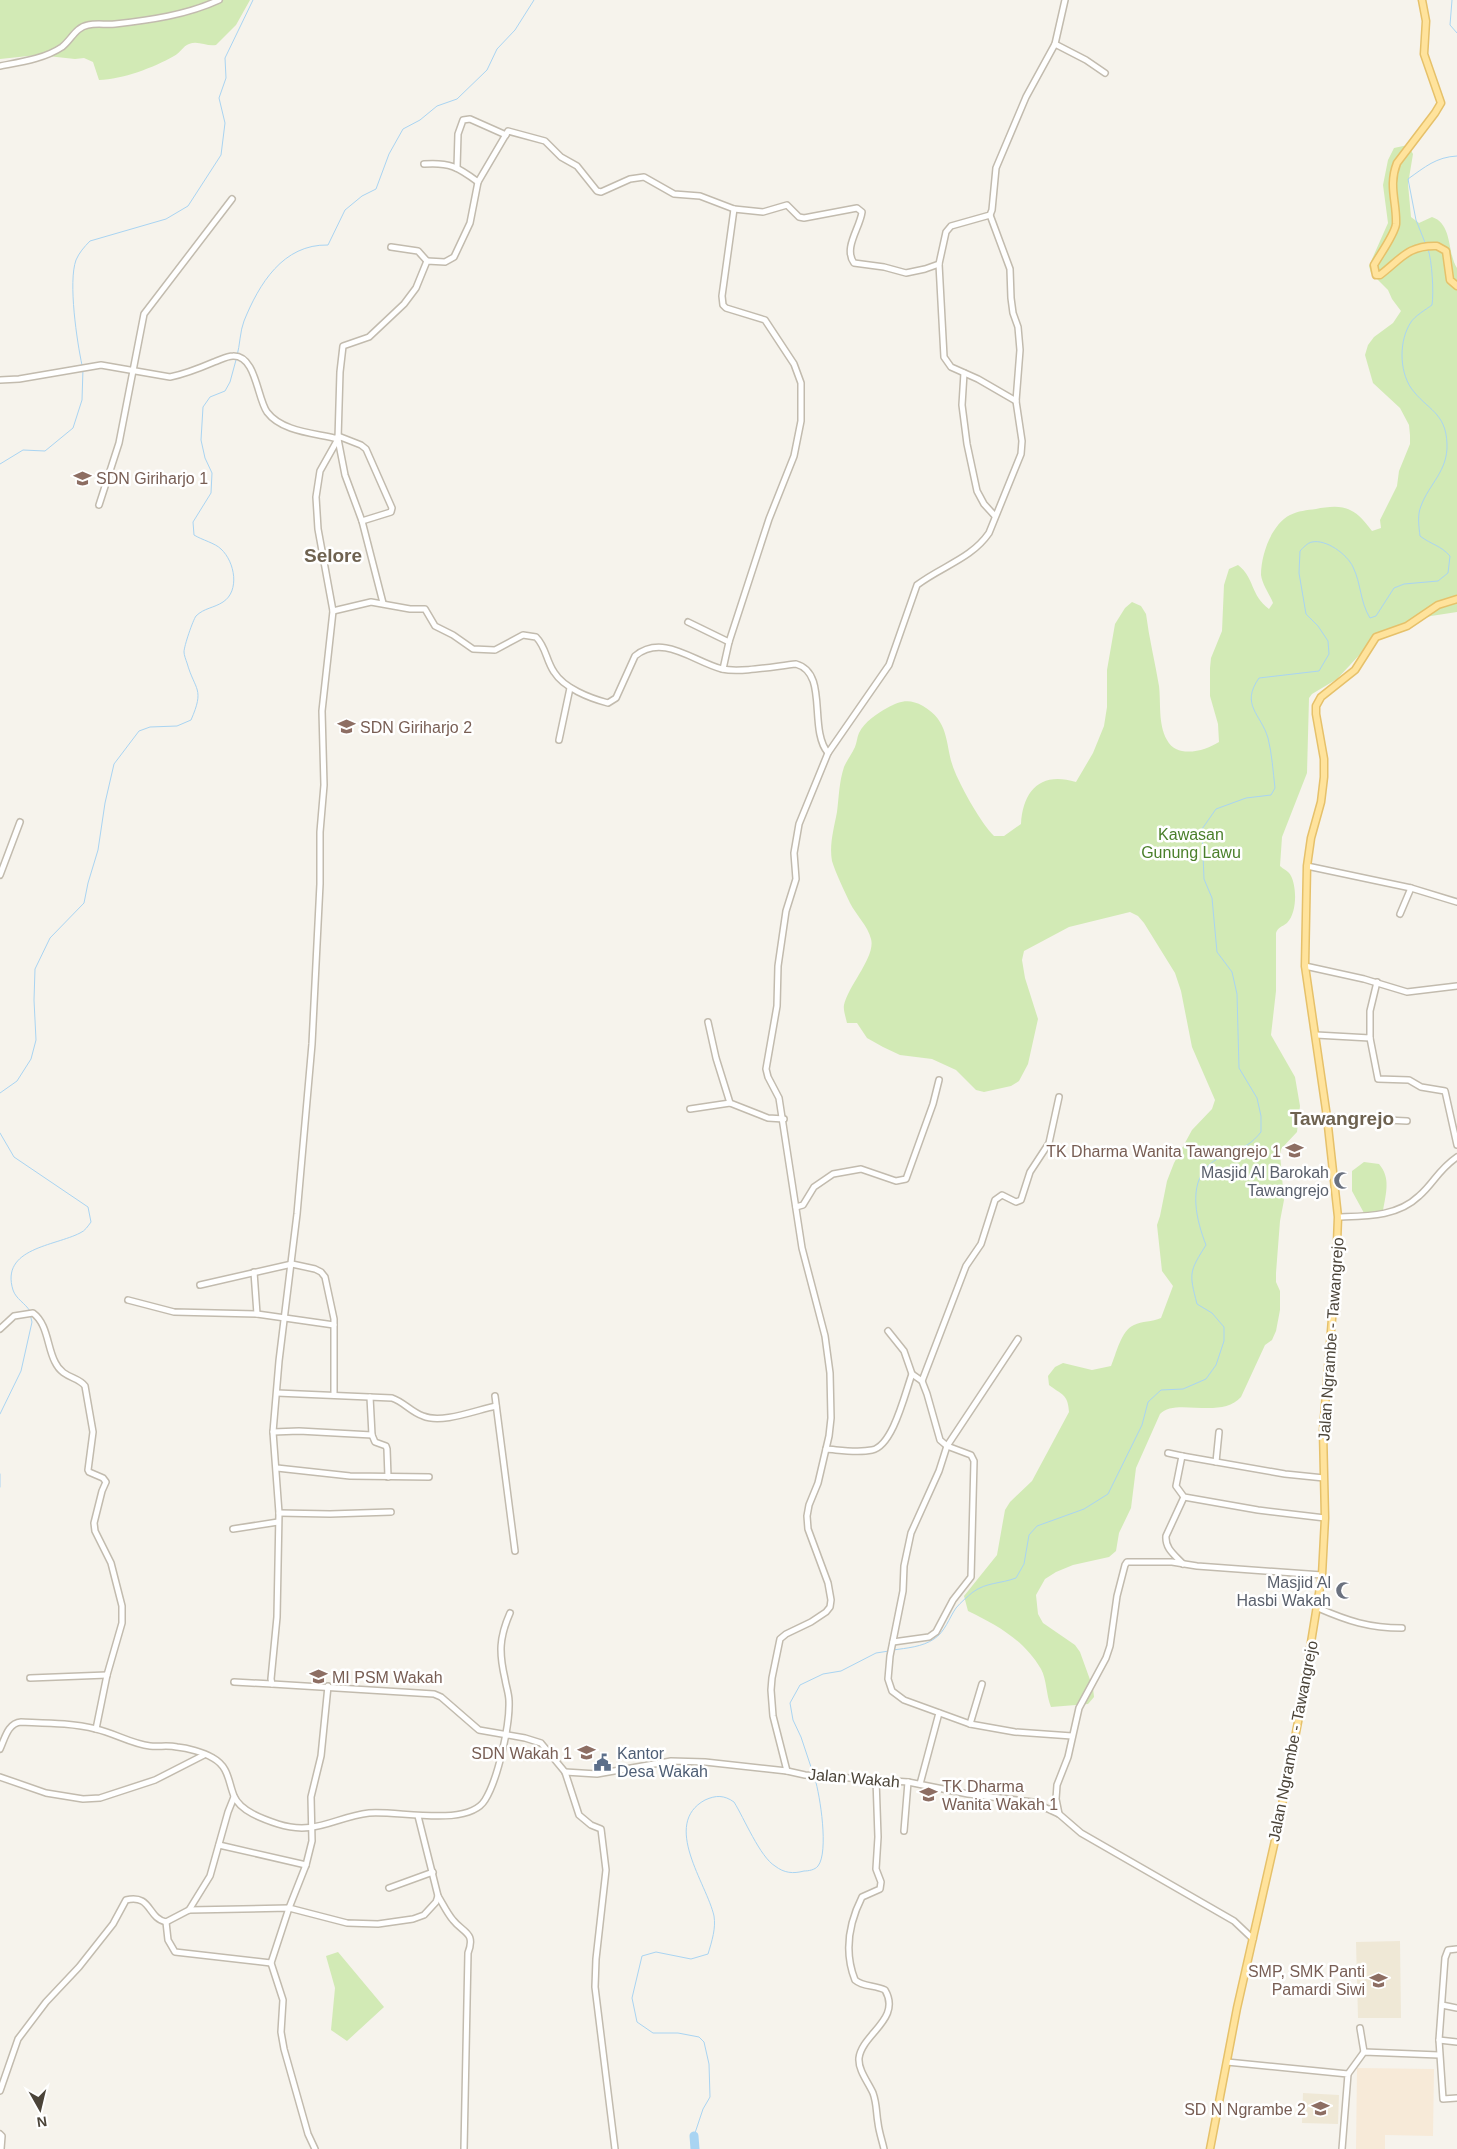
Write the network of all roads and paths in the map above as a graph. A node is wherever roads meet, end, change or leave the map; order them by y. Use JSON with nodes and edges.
{"nodes":[{"id":1,"x":219,"y":0,"type":"edge"},
{"id":2,"x":1066,"y":0,"type":"edge"},
{"id":3,"x":1422,"y":0,"type":"edge"},
{"id":4,"x":1055,"y":44,"type":"junction"},
{"id":5,"x":0,"y":66,"type":"edge"},
{"id":6,"x":1104,"y":73,"type":"dead end"},
{"id":7,"x":506,"y":135,"type":"junction"},
{"id":8,"x":424,"y":164,"type":"dead end"},
{"id":9,"x":457,"y":168,"type":"junction"},
{"id":10,"x":478,"y":182,"type":"junction"},
{"id":11,"x":232,"y":199,"type":"dead end"},
{"id":12,"x":734,"y":209,"type":"junction"},
{"id":13,"x":990,"y":215,"type":"junction"},
{"id":14,"x":391,"y":247,"type":"dead end"},
{"id":15,"x":427,"y":261,"type":"junction"},
{"id":16,"x":939,"y":264,"type":"junction"},
{"id":17,"x":1457,"y":286,"type":"edge"},
{"id":18,"x":133,"y":370,"type":"junction"},
{"id":19,"x":964,"y":373,"type":"junction"},
{"id":20,"x":0,"y":380,"type":"edge"},
{"id":21,"x":1016,"y":402,"type":"junction"},
{"id":22,"x":338,"y":438,"type":"junction"},
{"id":23,"x":99,"y":505,"type":"dead end"},
{"id":24,"x":995,"y":516,"type":"junction"},
{"id":25,"x":362,"y":521,"type":"junction"},
{"id":26,"x":1457,"y":599,"type":"edge"},
{"id":27,"x":384,"y":603,"type":"junction"},
{"id":28,"x":333,"y":611,"type":"junction"},
{"id":29,"x":688,"y":622,"type":"dead end"},
{"id":30,"x":729,"y":642,"type":"junction"},
{"id":31,"x":723,"y":669,"type":"junction"},
{"id":32,"x":570,"y":688,"type":"junction"},
{"id":33,"x":559,"y":740,"type":"dead end"},
{"id":34,"x":828,"y":753,"type":"junction"},
{"id":35,"x":20,"y":822,"type":"dead end"},
{"id":36,"x":1307,"y":866,"type":"junction"},
{"id":37,"x":0,"y":875,"type":"edge"},
{"id":38,"x":1411,"y":888,"type":"junction"},
{"id":39,"x":1457,"y":902,"type":"edge"},
{"id":40,"x":1400,"y":914,"type":"dead end"},
{"id":41,"x":1305,"y":966,"type":"junction"},
{"id":42,"x":1377,"y":982,"type":"junction"},
{"id":43,"x":1457,"y":986,"type":"edge"},
{"id":44,"x":708,"y":1022,"type":"dead end"},
{"id":45,"x":1316,"y":1035,"type":"junction"},
{"id":46,"x":1370,"y":1038,"type":"junction"},
{"id":47,"x":939,"y":1080,"type":"dead end"},
{"id":48,"x":1059,"y":1097,"type":"dead end"},
{"id":49,"x":730,"y":1103,"type":"junction"},
{"id":50,"x":690,"y":1109,"type":"dead end"},
{"id":51,"x":1327,"y":1117,"type":"junction"},
{"id":52,"x":784,"y":1119,"type":"junction"},
{"id":53,"x":1407,"y":1121,"type":"dead end"},
{"id":54,"x":1457,"y":1145,"type":"edge"},
{"id":55,"x":1457,"y":1157,"type":"edge"},
{"id":56,"x":796,"y":1207,"type":"junction"},
{"id":57,"x":1338,"y":1217,"type":"junction"},
{"id":58,"x":292,"y":1264,"type":"junction"},
{"id":59,"x":254,"y":1272,"type":"junction"},
{"id":60,"x":200,"y":1285,"type":"dead end"},
{"id":61,"x":128,"y":1300,"type":"dead end"},
{"id":62,"x":256,"y":1314,"type":"junction"},
{"id":63,"x":285,"y":1318,"type":"junction"},
{"id":64,"x":334,"y":1325,"type":"junction"},
{"id":65,"x":0,"y":1329,"type":"edge"},
{"id":66,"x":888,"y":1331,"type":"dead end"},
{"id":67,"x":1018,"y":1338,"type":"dead end"},
{"id":68,"x":912,"y":1374,"type":"junction"},
{"id":69,"x":922,"y":1381,"type":"junction"},
{"id":70,"x":277,"y":1393,"type":"junction"},
{"id":71,"x":334,"y":1395,"type":"junction"},
{"id":72,"x":495,"y":1396,"type":"dead end"},
{"id":73,"x":370,"y":1397,"type":"junction"},
{"id":74,"x":496,"y":1406,"type":"junction"},
{"id":75,"x":274,"y":1432,"type":"junction"},
{"id":76,"x":1219,"y":1432,"type":"dead end"},
{"id":77,"x":372,"y":1435,"type":"junction"},
{"id":78,"x":947,"y":1446,"type":"junction"},
{"id":79,"x":826,"y":1450,"type":"junction"},
{"id":80,"x":1168,"y":1454,"type":"dead end"},
{"id":81,"x":1182,"y":1456,"type":"junction"},
{"id":82,"x":1216,"y":1462,"type":"junction"},
{"id":83,"x":277,"y":1468,"type":"junction"},
{"id":84,"x":388,"y":1477,"type":"junction"},
{"id":85,"x":429,"y":1477,"type":"dead end"},
{"id":86,"x":1324,"y":1478,"type":"junction"},
{"id":87,"x":1184,"y":1497,"type":"junction"},
{"id":88,"x":391,"y":1512,"type":"dead end"},
{"id":89,"x":279,"y":1513,"type":"junction"},
{"id":90,"x":1325,"y":1518,"type":"junction"},
{"id":91,"x":278,"y":1522,"type":"junction"},
{"id":92,"x":233,"y":1529,"type":"dead end"},
{"id":93,"x":515,"y":1551,"type":"dead end"},
{"id":94,"x":1184,"y":1564,"type":"junction"},
{"id":95,"x":1322,"y":1575,"type":"junction"},
{"id":96,"x":1318,"y":1608,"type":"junction"},
{"id":97,"x":510,"y":1613,"type":"dead end"},
{"id":98,"x":1402,"y":1628,"type":"dead end"},
{"id":99,"x":892,"y":1644,"type":"junction"},
{"id":100,"x":107,"y":1675,"type":"junction"},
{"id":101,"x":30,"y":1678,"type":"dead end"},
{"id":102,"x":234,"y":1682,"type":"dead end"},
{"id":103,"x":272,"y":1684,"type":"junction"},
{"id":104,"x":982,"y":1684,"type":"dead end"},
{"id":105,"x":328,"y":1686,"type":"junction"},
{"id":106,"x":939,"y":1713,"type":"junction"},
{"id":107,"x":970,"y":1724,"type":"junction"},
{"id":108,"x":96,"y":1729,"type":"junction"},
{"id":109,"x":505,"y":1736,"type":"junction"},
{"id":110,"x":1072,"y":1736,"type":"junction"},
{"id":111,"x":0,"y":1749,"type":"edge"},
{"id":112,"x":204,"y":1754,"type":"junction"},
{"id":113,"x":787,"y":1771,"type":"junction"},
{"id":114,"x":565,"y":1772,"type":"junction"},
{"id":115,"x":0,"y":1777,"type":"edge"},
{"id":116,"x":876,"y":1779,"type":"junction"},
{"id":117,"x":908,"y":1782,"type":"junction"},
{"id":118,"x":920,"y":1784,"type":"junction"},
{"id":119,"x":234,"y":1797,"type":"junction"},
{"id":120,"x":1059,"y":1814,"type":"junction"},
{"id":121,"x":418,"y":1816,"type":"junction"},
{"id":122,"x":311,"y":1828,"type":"junction"},
{"id":123,"x":904,"y":1830,"type":"dead end"},
{"id":124,"x":219,"y":1845,"type":"junction"},
{"id":125,"x":306,"y":1865,"type":"junction"},
{"id":126,"x":433,"y":1872,"type":"junction"},
{"id":127,"x":389,"y":1888,"type":"dead end"},
{"id":128,"x":438,"y":1896,"type":"junction"},
{"id":129,"x":289,"y":1908,"type":"junction"},
{"id":130,"x":189,"y":1910,"type":"junction"},
{"id":131,"x":166,"y":1922,"type":"junction"},
{"id":132,"x":1253,"y":1939,"type":"junction"},
{"id":133,"x":1457,"y":1949,"type":"edge"},
{"id":134,"x":271,"y":1963,"type":"junction"},
{"id":135,"x":1442,"y":2006,"type":"junction"},
{"id":136,"x":1457,"y":2008,"type":"edge"},
{"id":137,"x":1360,"y":2028,"type":"dead end"},
{"id":138,"x":1439,"y":2040,"type":"junction"},
{"id":139,"x":1457,"y":2042,"type":"edge"},
{"id":140,"x":1364,"y":2052,"type":"junction"},
{"id":141,"x":1439,"y":2055,"type":"junction"},
{"id":142,"x":1227,"y":2062,"type":"junction"},
{"id":143,"x":1348,"y":2074,"type":"junction"},
{"id":144,"x":0,"y":2091,"type":"edge"},
{"id":145,"x":1457,"y":2098,"type":"edge"},
{"id":146,"x":0,"y":2134,"type":"edge"},
{"id":147,"x":1,"y":2149,"type":"edge"},
{"id":148,"x":315,"y":2149,"type":"edge"},
{"id":149,"x":464,"y":2149,"type":"edge"},
{"id":150,"x":615,"y":2149,"type":"edge"},
{"id":151,"x":884,"y":2149,"type":"edge"},
{"id":152,"x":1210,"y":2149,"type":"edge"},
{"id":153,"x":1342,"y":2149,"type":"edge"}],
"edges":[{"from":1,"to":5,"type":"street"},
{"from":2,"to":4,"type":"street"},
{"from":3,"to":17,"type":"main road"},
{"from":4,"to":6,"type":"street"},
{"from":4,"to":13,"type":"street"},
{"from":7,"to":9,"type":"street"},
{"from":7,"to":10,"type":"street"},
{"from":7,"to":12,"type":"street"},
{"from":8,"to":9,"type":"street"},
{"from":9,"to":10,"type":"street"},
{"from":10,"to":15,"type":"street"},
{"from":11,"to":18,"type":"street"},
{"from":12,"to":16,"type":"street"},
{"from":12,"to":30,"type":"street"},
{"from":13,"to":16,"type":"street"},
{"from":13,"to":21,"type":"street"},
{"from":14,"to":15,"type":"street"},
{"from":15,"to":22,"type":"street"},
{"from":16,"to":19,"type":"street"},
{"from":18,"to":20,"type":"street"},
{"from":18,"to":22,"type":"street"},
{"from":18,"to":23,"type":"street"},
{"from":19,"to":21,"type":"street"},
{"from":19,"to":24,"type":"street"},
{"from":21,"to":24,"type":"street"},
{"from":22,"to":25,"type":"street"},
{"from":22,"to":25,"type":"street"},
{"from":22,"to":28,"type":"street"},
{"from":24,"to":34,"type":"street"},
{"from":25,"to":27,"type":"street"},
{"from":26,"to":36,"type":"main road","name":"Jalan Ngrambe - Tawangrejo"},
{"from":27,"to":28,"type":"street"},
{"from":27,"to":32,"type":"street"},
{"from":28,"to":58,"type":"street"},
{"from":29,"to":30,"type":"street"},
{"from":30,"to":31,"type":"street"},
{"from":31,"to":32,"type":"street"},
{"from":31,"to":34,"type":"street"},
{"from":32,"to":33,"type":"street"},
{"from":34,"to":52,"type":"street"},
{"from":35,"to":37,"type":"street"},
{"from":36,"to":38,"type":"street"},
{"from":36,"to":41,"type":"main road","name":"Jalan Ngrambe - Tawangrejo"},
{"from":38,"to":39,"type":"street"},
{"from":38,"to":40,"type":"street"},
{"from":41,"to":42,"type":"street"},
{"from":41,"to":45,"type":"main road","name":"Jalan Ngrambe - Tawangrejo"},
{"from":42,"to":43,"type":"street"},
{"from":42,"to":46,"type":"street"},
{"from":44,"to":49,"type":"street"},
{"from":45,"to":46,"type":"street"},
{"from":45,"to":51,"type":"main road","name":"Jalan Ngrambe - Tawangrejo"},
{"from":46,"to":54,"type":"street"},
{"from":47,"to":56,"type":"street"},
{"from":48,"to":69,"type":"street"},
{"from":49,"to":50,"type":"street"},
{"from":49,"to":52,"type":"street"},
{"from":51,"to":53,"type":"street"},
{"from":51,"to":57,"type":"main road","name":"Jalan Ngrambe - Tawangrejo"},
{"from":52,"to":56,"type":"street"},
{"from":55,"to":57,"type":"street"},
{"from":56,"to":79,"type":"street"},
{"from":57,"to":86,"type":"main road","name":"Jalan Ngrambe - Tawangrejo"},
{"from":58,"to":59,"type":"street"},
{"from":58,"to":63,"type":"street"},
{"from":58,"to":64,"type":"street"},
{"from":59,"to":60,"type":"street"},
{"from":59,"to":62,"type":"street"},
{"from":61,"to":62,"type":"street"},
{"from":62,"to":63,"type":"street"},
{"from":63,"to":64,"type":"street"},
{"from":63,"to":70,"type":"street"},
{"from":64,"to":71,"type":"street"},
{"from":65,"to":100,"type":"street"},
{"from":66,"to":68,"type":"street"},
{"from":67,"to":78,"type":"street"},
{"from":68,"to":69,"type":"street"},
{"from":68,"to":79,"type":"street"},
{"from":69,"to":78,"type":"street"},
{"from":70,"to":71,"type":"street"},
{"from":70,"to":75,"type":"street"},
{"from":71,"to":73,"type":"street"},
{"from":72,"to":74,"type":"street"},
{"from":73,"to":74,"type":"street"},
{"from":73,"to":77,"type":"street"},
{"from":74,"to":93,"type":"street"},
{"from":75,"to":77,"type":"street"},
{"from":75,"to":83,"type":"street"},
{"from":76,"to":82,"type":"street"},
{"from":77,"to":84,"type":"street"},
{"from":78,"to":99,"type":"street"},
{"from":78,"to":99,"type":"street"},
{"from":79,"to":113,"type":"street"},
{"from":80,"to":81,"type":"street"},
{"from":81,"to":82,"type":"street"},
{"from":81,"to":87,"type":"street"},
{"from":82,"to":86,"type":"street"},
{"from":83,"to":84,"type":"street"},
{"from":83,"to":89,"type":"street"},
{"from":84,"to":85,"type":"street"},
{"from":86,"to":90,"type":"main road","name":"Jalan Ngrambe - Tawangrejo"},
{"from":87,"to":90,"type":"street"},
{"from":87,"to":94,"type":"street"},
{"from":88,"to":89,"type":"street"},
{"from":89,"to":91,"type":"street"},
{"from":90,"to":95,"type":"main road","name":"Jalan Ngrambe - Tawangrejo"},
{"from":91,"to":92,"type":"street"},
{"from":91,"to":103,"type":"street"},
{"from":94,"to":95,"type":"street"},
{"from":94,"to":110,"type":"street"},
{"from":95,"to":96,"type":"main road","name":"Jalan Ngrambe - Tawangrejo"},
{"from":96,"to":98,"type":"street"},
{"from":96,"to":132,"type":"main road","name":"Jalan Ngrambe - Tawangrejo"},
{"from":97,"to":109,"type":"street"},
{"from":99,"to":106,"type":"street"},
{"from":100,"to":101,"type":"street"},
{"from":100,"to":108,"type":"street"},
{"from":102,"to":103,"type":"street"},
{"from":103,"to":105,"type":"street"},
{"from":104,"to":107,"type":"street"},
{"from":105,"to":109,"type":"street"},
{"from":105,"to":122,"type":"street"},
{"from":106,"to":107,"type":"street"},
{"from":106,"to":118,"type":"street"},
{"from":107,"to":110,"type":"street"},
{"from":108,"to":111,"type":"street"},
{"from":108,"to":112,"type":"street"},
{"from":109,"to":114,"type":"street"},
{"from":109,"to":121,"type":"street"},
{"from":110,"to":120,"type":"street"},
{"from":112,"to":115,"type":"street"},
{"from":112,"to":119,"type":"street"},
{"from":113,"to":114,"type":"street","name":"Jalan Wakah"},
{"from":113,"to":116,"type":"street","name":"Jalan Wakah"},
{"from":114,"to":150,"type":"street"},
{"from":116,"to":117,"type":"street","name":"Jalan Wakah"},
{"from":116,"to":151,"type":"street"},
{"from":117,"to":118,"type":"street","name":"Jalan Wakah"},
{"from":117,"to":123,"type":"street"},
{"from":118,"to":120,"type":"street","name":"Jalan Wakah"},
{"from":119,"to":122,"type":"street"},
{"from":119,"to":124,"type":"street"},
{"from":120,"to":132,"type":"street","name":"Jalan Wakah"},
{"from":121,"to":122,"type":"street"},
{"from":121,"to":126,"type":"street"},
{"from":122,"to":125,"type":"street"},
{"from":124,"to":125,"type":"street"},
{"from":124,"to":130,"type":"street"},
{"from":125,"to":129,"type":"street"},
{"from":126,"to":127,"type":"street"},
{"from":126,"to":128,"type":"street"},
{"from":128,"to":129,"type":"street"},
{"from":128,"to":149,"type":"street"},
{"from":129,"to":130,"type":"street"},
{"from":129,"to":134,"type":"street"},
{"from":130,"to":131,"type":"street"},
{"from":131,"to":134,"type":"street"},
{"from":131,"to":144,"type":"street"},
{"from":132,"to":142,"type":"main road","name":"Jalan Ngrambe - Tawangrejo"},
{"from":133,"to":135,"type":"street"},
{"from":134,"to":148,"type":"street"},
{"from":135,"to":136,"type":"street"},
{"from":135,"to":138,"type":"street"},
{"from":137,"to":140,"type":"street"},
{"from":138,"to":139,"type":"street"},
{"from":138,"to":141,"type":"street"},
{"from":140,"to":141,"type":"street"},
{"from":140,"to":143,"type":"street"},
{"from":141,"to":145,"type":"street"},
{"from":142,"to":143,"type":"street"},
{"from":142,"to":152,"type":"main road","name":"Jalan Ngrambe - Tawangrejo"},
{"from":143,"to":153,"type":"street"},
{"from":146,"to":147,"type":"street"}]}
